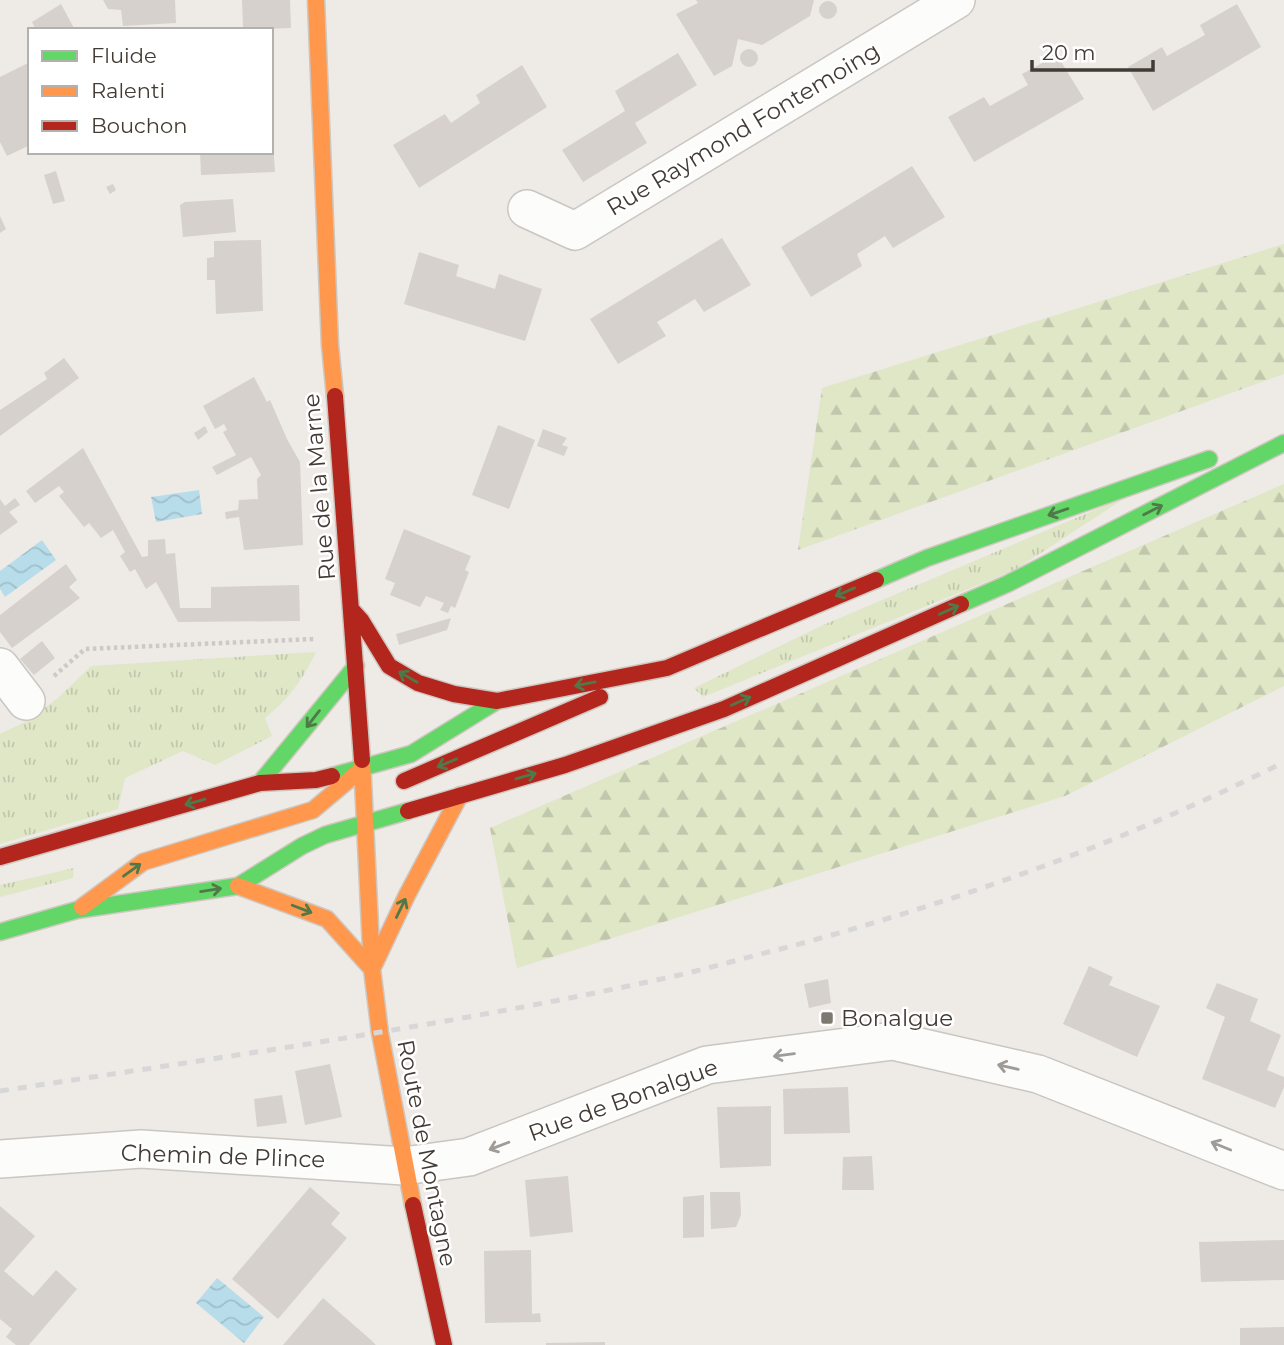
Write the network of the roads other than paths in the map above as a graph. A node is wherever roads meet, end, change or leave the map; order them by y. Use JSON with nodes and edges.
{"nodes":[{"id":1,"x":316,"y":0,"type":"edge"},
{"id":2,"x":957,"y":0,"type":"edge"},
{"id":3,"x":527,"y":209,"type":"dead end"},
{"id":4,"x":1284,"y":433,"type":"edge"},
{"id":5,"x":1284,"y":443,"type":"edge"},
{"id":6,"x":352,"y":610,"type":"junction"},
{"id":7,"x":356,"y":666,"type":"junction"},
{"id":8,"x":0,"y":667,"type":"edge"},
{"id":9,"x":667,"y":668,"type":"junction"},
{"id":10,"x":26,"y":701,"type":"road end"},
{"id":11,"x":497,"y":701,"type":"junction"},
{"id":12,"x":363,"y":768,"type":"junction"},
{"id":13,"x":260,"y":783,"type":"junction"},
{"id":14,"x":460,"y":795,"type":"junction"},
{"id":15,"x":364,"y":822,"type":"junction"},
{"id":16,"x":0,"y":857,"type":"edge"},
{"id":17,"x":238,"y":886,"type":"junction"},
{"id":18,"x":77,"y":910,"type":"junction"},
{"id":19,"x":0,"y":932,"type":"edge"},
{"id":20,"x":372,"y":970,"type":"junction"},
{"id":21,"x":0,"y":1159,"type":"edge"},
{"id":22,"x":404,"y":1166,"type":"junction"},
{"id":23,"x":1284,"y":1171,"type":"edge"},
{"id":24,"x":444,"y":1345,"type":"edge"}],
"edges":[{"from":1,"to":6,"type":"main road","name":"Rue de la Marne"},
{"from":2,"to":3,"type":"street","name":"Rue Raymond Fontemoing"},
{"from":4,"to":9,"type":"main road","one_way":true},
{"from":14,"to":5,"type":"main road","one_way":true},
{"from":6,"to":7,"type":"main road","name":"Rue de la Marne"},
{"from":11,"to":6,"type":"main road","one_way":true},
{"from":7,"to":12,"type":"main road","name":"Rue de la Marne"},
{"from":7,"to":13,"type":"main road","one_way":true},
{"from":8,"to":10,"type":"street"},
{"from":9,"to":11,"type":"main road","one_way":true},
{"from":9,"to":15,"type":"main road","one_way":true},
{"from":11,"to":12,"type":"main road"},
{"from":12,"to":13,"type":"main road"},
{"from":12,"to":15,"type":"main road","name":"Rue de la Marne"},
{"from":18,"to":12,"type":"main road","one_way":true},
{"from":13,"to":16,"type":"main road","one_way":true},
{"from":14,"to":15,"type":"main road"},
{"from":20,"to":14,"type":"main road","one_way":true},
{"from":15,"to":17,"type":"main road"},
{"from":15,"to":20,"type":"main road","name":"Rue de la Marne"},
{"from":18,"to":17,"type":"main road","one_way":true},
{"from":17,"to":20,"type":"main road","one_way":true},
{"from":18,"to":19,"type":"main road"},
{"from":20,"to":22,"type":"main road","name":"Route de Montagne"},
{"from":21,"to":22,"type":"street","name":"Chemin de Plince"},
{"from":23,"to":22,"type":"street","name":"Rue de Bonalgue","one_way":true},
{"from":22,"to":24,"type":"main road","name":"Route de Montagne"}]}
